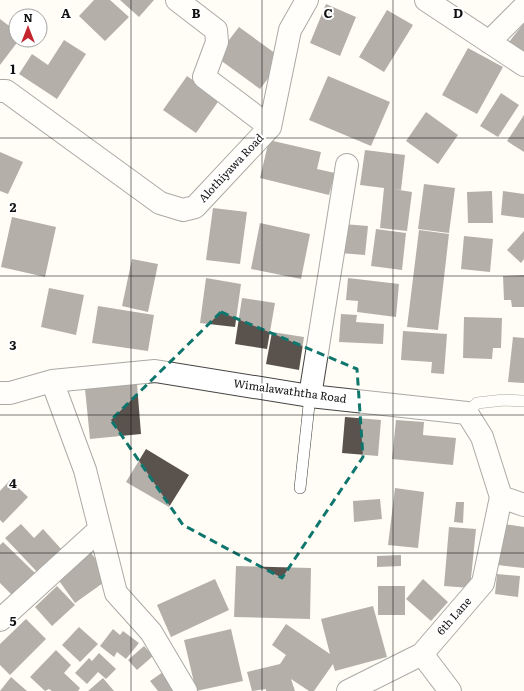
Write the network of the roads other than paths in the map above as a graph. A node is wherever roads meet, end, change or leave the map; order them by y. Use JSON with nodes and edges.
{"nodes":[{"id":1,"x":177,"y":0,"type":"edge"},
{"id":2,"x":307,"y":0,"type":"edge"},
{"id":3,"x":426,"y":0,"type":"edge"},
{"id":4,"x":524,"y":8,"type":"edge"},
{"id":5,"x":489,"y":42,"type":"junction"},
{"id":6,"x":524,"y":65,"type":"edge"},
{"id":7,"x":0,"y":91,"type":"edge"},
{"id":8,"x":270,"y":127,"type":"junction"},
{"id":9,"x":347,"y":165,"type":"dead end"},
{"id":10,"x":52,"y":381,"type":"junction"},
{"id":11,"x":0,"y":393,"type":"edge"},
{"id":12,"x":310,"y":396,"type":"junction"},
{"id":13,"x":524,"y":401,"type":"edge"},
{"id":14,"x":467,"y":413,"type":"junction"},
{"id":15,"x":300,"y":488,"type":"dead end"},
{"id":16,"x":501,"y":496,"type":"junction"},
{"id":17,"x":524,"y":505,"type":"edge"},
{"id":18,"x":100,"y":529,"type":"junction"},
{"id":19,"x":0,"y":620,"type":"edge"},
{"id":20,"x":422,"y":654,"type":"junction"},
{"id":21,"x":186,"y":691,"type":"edge"},
{"id":22,"x":348,"y":691,"type":"edge"},
{"id":23,"x":450,"y":691,"type":"edge"}],
"edges":[{"from":1,"to":8,"type":"street"},
{"from":2,"to":8,"type":"street","name":"Alothiyawa Road"},
{"from":3,"to":5,"type":"street"},
{"from":4,"to":5,"type":"street"},
{"from":5,"to":6,"type":"street"},
{"from":7,"to":8,"type":"street","name":"Alothiyawa Road"},
{"from":9,"to":12,"type":"street"},
{"from":10,"to":11,"type":"street","name":"Wimalawaththa Road"},
{"from":10,"to":12,"type":"street","name":"Wimalawaththa Road"},
{"from":10,"to":18,"type":"street"},
{"from":12,"to":14,"type":"street","name":"Wimalawaththa Road"},
{"from":12,"to":15,"type":"lane"},
{"from":13,"to":14,"type":"lane"},
{"from":14,"to":16,"type":"street"},
{"from":16,"to":17,"type":"street"},
{"from":16,"to":20,"type":"street","name":"6th Lane"},
{"from":18,"to":19,"type":"street"},
{"from":18,"to":21,"type":"street"},
{"from":20,"to":22,"type":"street","name":"6th Lane"},
{"from":20,"to":23,"type":"street"}]}
